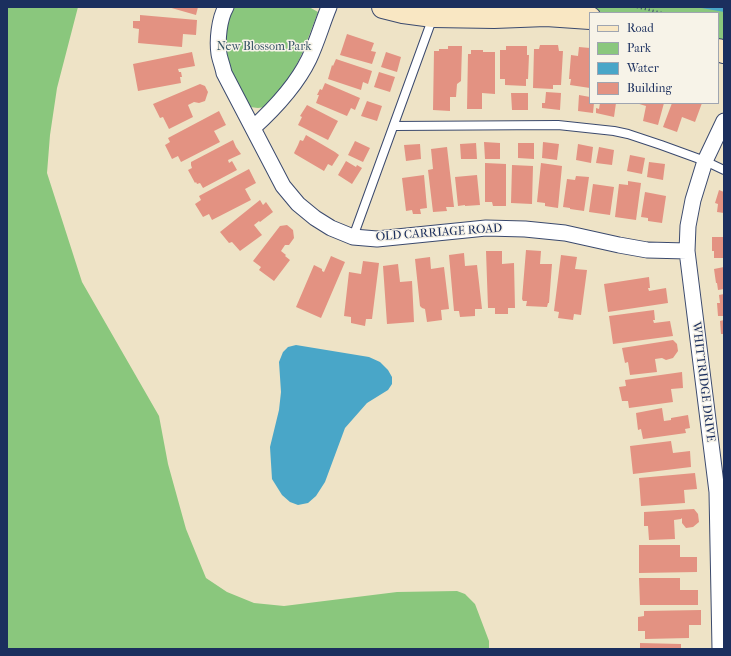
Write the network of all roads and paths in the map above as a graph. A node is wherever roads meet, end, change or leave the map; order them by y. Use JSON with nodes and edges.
{"nodes":[{"id":1,"x":226,"y":7,"type":"edge"},
{"id":2,"x":329,"y":7,"type":"edge"},
{"id":3,"x":383,"y":7,"type":"edge"},
{"id":4,"x":637,"y":7,"type":"edge"},
{"id":5,"x":658,"y":12,"type":"edge"},
{"id":6,"x":433,"y":16,"type":"junction"},
{"id":7,"x":589,"y":18,"type":"edge"},
{"id":8,"x":724,"y":121,"type":"edge"},
{"id":9,"x":394,"y":126,"type":"junction"},
{"id":10,"x":253,"y":128,"type":"junction"},
{"id":11,"x":705,"y":161,"type":"junction"},
{"id":12,"x":724,"y":170,"type":"edge"},
{"id":13,"x":353,"y":237,"type":"junction"},
{"id":14,"x":687,"y":251,"type":"junction"},
{"id":15,"x":720,"y":492,"type":"edge"},
{"id":16,"x":720,"y":649,"type":"edge"}],
"edges":[{"from":1,"to":10,"type":"street","name":"OLD CARRIAGE ROAD"},
{"from":2,"to":10,"type":"street"},
{"from":3,"to":6,"type":"street"},
{"from":4,"to":5,"type":"path"},
{"from":6,"to":7,"type":"street"},
{"from":6,"to":9,"type":"lane"},
{"from":8,"to":11,"type":"street","name":"WHITTRIDGE DRIVE"},
{"from":9,"to":11,"type":"lane"},
{"from":9,"to":13,"type":"lane"},
{"from":10,"to":13,"type":"street","name":"OLD CARRIAGE ROAD"},
{"from":11,"to":12,"type":"lane"},
{"from":11,"to":14,"type":"street","name":"WHITTRIDGE DRIVE"},
{"from":13,"to":14,"type":"street","name":"OLD CARRIAGE ROAD"},
{"from":14,"to":15,"type":"street","name":"WHITTRIDGE DRIVE"},
{"from":15,"to":16,"type":"street","name":"WHITTRIDGE DRIVE"}]}
